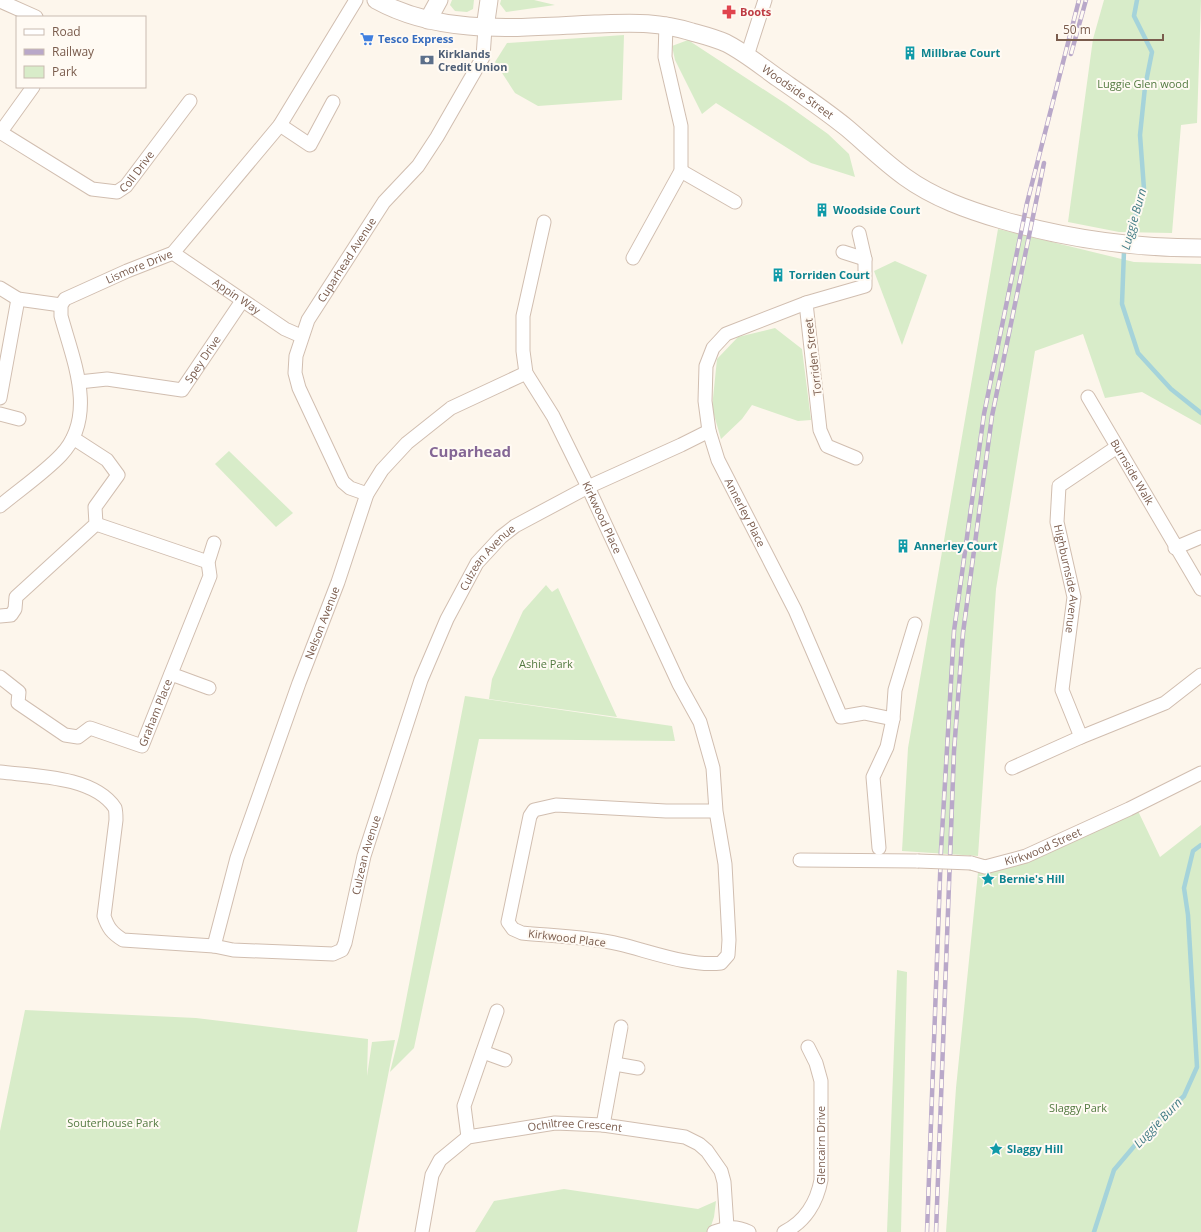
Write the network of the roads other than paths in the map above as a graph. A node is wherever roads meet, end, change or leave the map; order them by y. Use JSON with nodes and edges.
{"nodes":[{"id":1,"x":356,"y":0,"type":"edge"},
{"id":2,"x":376,"y":0,"type":"edge"},
{"id":3,"x":439,"y":0,"type":"edge"},
{"id":4,"x":490,"y":0,"type":"edge"},
{"id":5,"x":765,"y":0,"type":"edge"},
{"id":6,"x":0,"y":1,"type":"edge"},
{"id":7,"x":34,"y":16,"type":"edge"},
{"id":8,"x":428,"y":20,"type":"junction"},
{"id":9,"x":666,"y":24,"type":"junction"},
{"id":10,"x":485,"y":28,"type":"junction"},
{"id":11,"x":747,"y":56,"type":"junction"},
{"id":12,"x":32,"y":88,"type":"edge"},
{"id":13,"x":190,"y":101,"type":"dead end"},
{"id":14,"x":333,"y":102,"type":"dead end"},
{"id":15,"x":280,"y":125,"type":"junction"},
{"id":16,"x":0,"y":132,"type":"edge"},
{"id":17,"x":681,"y":171,"type":"junction"},
{"id":18,"x":735,"y":202,"type":"dead end"},
{"id":19,"x":544,"y":222,"type":"dead end"},
{"id":20,"x":859,"y":233,"type":"dead end"},
{"id":21,"x":1201,"y":248,"type":"edge"},
{"id":22,"x":843,"y":252,"type":"dead end"},
{"id":23,"x":173,"y":253,"type":"junction"},
{"id":24,"x":633,"y":258,"type":"dead end"},
{"id":25,"x":865,"y":259,"type":"junction"},
{"id":26,"x":0,"y":288,"type":"edge"},
{"id":27,"x":18,"y":299,"type":"junction"},
{"id":28,"x":242,"y":301,"type":"junction"},
{"id":29,"x":806,"y":303,"type":"junction"},
{"id":30,"x":61,"y":305,"type":"junction"},
{"id":31,"x":302,"y":336,"type":"junction"},
{"id":32,"x":526,"y":373,"type":"junction"},
{"id":33,"x":79,"y":382,"type":"junction"},
{"id":34,"x":1088,"y":397,"type":"dead end"},
{"id":35,"x":0,"y":398,"type":"edge"},
{"id":36,"x":0,"y":414,"type":"edge"},
{"id":37,"x":19,"y":419,"type":"dead end"},
{"id":38,"x":709,"y":431,"type":"junction"},
{"id":39,"x":73,"y":438,"type":"junction"},
{"id":40,"x":1117,"y":447,"type":"junction"},
{"id":41,"x":856,"y":458,"type":"dead end"},
{"id":42,"x":588,"y":487,"type":"junction"},
{"id":43,"x":367,"y":494,"type":"junction"},
{"id":44,"x":0,"y":506,"type":"edge"},
{"id":45,"x":96,"y":524,"type":"junction"},
{"id":46,"x":1201,"y":537,"type":"edge"},
{"id":47,"x":214,"y":543,"type":"dead end"},
{"id":48,"x":1175,"y":548,"type":"junction"},
{"id":49,"x":208,"y":562,"type":"junction"},
{"id":50,"x":1201,"y":588,"type":"edge"},
{"id":51,"x":0,"y":616,"type":"edge"},
{"id":52,"x":915,"y":624,"type":"dead end"},
{"id":53,"x":171,"y":674,"type":"junction"},
{"id":54,"x":1201,"y":675,"type":"edge"},
{"id":55,"x":0,"y":677,"type":"edge"},
{"id":56,"x":209,"y":688,"type":"dead end"},
{"id":57,"x":893,"y":719,"type":"junction"},
{"id":58,"x":1081,"y":737,"type":"junction"},
{"id":59,"x":1012,"y":768,"type":"dead end"},
{"id":60,"x":0,"y":772,"type":"edge"},
{"id":61,"x":1201,"y":773,"type":"edge"},
{"id":62,"x":716,"y":811,"type":"junction"},
{"id":63,"x":879,"y":848,"type":"dead end"},
{"id":64,"x":800,"y":860,"type":"dead end"},
{"id":65,"x":214,"y":946,"type":"junction"},
{"id":66,"x":497,"y":1011,"type":"dead end"},
{"id":67,"x":621,"y":1027,"type":"dead end"},
{"id":68,"x":808,"y":1047,"type":"dead end"},
{"id":69,"x":483,"y":1052,"type":"junction"},
{"id":70,"x":505,"y":1060,"type":"dead end"},
{"id":71,"x":615,"y":1064,"type":"junction"},
{"id":72,"x":638,"y":1068,"type":"dead end"},
{"id":73,"x":603,"y":1125,"type":"junction"},
{"id":74,"x":468,"y":1137,"type":"junction"},
{"id":75,"x":727,"y":1227,"type":"junction"},
{"id":76,"x":799,"y":1229,"type":"edge"},
{"id":77,"x":422,"y":1232,"type":"edge"},
{"id":78,"x":714,"y":1232,"type":"edge"},
{"id":79,"x":749,"y":1232,"type":"edge"},
{"id":80,"x":784,"y":1232,"type":"edge"}],
"edges":[{"from":1,"to":15,"type":"street","name":"Lismore Drive"},
{"from":2,"to":8,"type":"street","name":"Woodside Street"},
{"from":3,"to":8,"type":"street"},
{"from":4,"to":10,"type":"street"},
{"from":5,"to":11,"type":"street"},
{"from":6,"to":7,"type":"street"},
{"from":8,"to":10,"type":"street","name":"Woodside Street"},
{"from":9,"to":10,"type":"street","name":"Woodside Street"},
{"from":9,"to":11,"type":"street","name":"Woodside Street"},
{"from":9,"to":17,"type":"street"},
{"from":10,"to":31,"type":"street","name":"Cuparhead Avenue"},
{"from":11,"to":21,"type":"street","name":"Woodside Street"},
{"from":12,"to":16,"type":"street"},
{"from":13,"to":16,"type":"street","name":"Coll Drive"},
{"from":14,"to":15,"type":"street"},
{"from":15,"to":23,"type":"street","name":"Lismore Drive"},
{"from":17,"to":18,"type":"street"},
{"from":17,"to":24,"type":"street"},
{"from":19,"to":32,"type":"street","name":"Kirkwood Place"},
{"from":20,"to":25,"type":"street"},
{"from":22,"to":25,"type":"street"},
{"from":23,"to":28,"type":"street","name":"Appin Way"},
{"from":23,"to":30,"type":"street","name":"Lismore Drive"},
{"from":25,"to":29,"type":"street","name":"Torriden Street"},
{"from":26,"to":27,"type":"street"},
{"from":27,"to":30,"type":"street"},
{"from":27,"to":35,"type":"street"},
{"from":28,"to":31,"type":"street","name":"Appin Way"},
{"from":28,"to":33,"type":"street","name":"Spey Drive"},
{"from":29,"to":38,"type":"street","name":"Annerley Place"},
{"from":29,"to":41,"type":"street","name":"Torriden Street"},
{"from":30,"to":33,"type":"street"},
{"from":31,"to":43,"type":"street","name":"Cuparhead Avenue"},
{"from":32,"to":42,"type":"street","name":"Kirkwood Place"},
{"from":32,"to":43,"type":"street","name":"Nelson Avenue"},
{"from":33,"to":39,"type":"street"},
{"from":34,"to":40,"type":"street","name":"Burnside Walk"},
{"from":36,"to":37,"type":"street"},
{"from":38,"to":42,"type":"street","name":"Culzean Avenue"},
{"from":38,"to":57,"type":"street","name":"Annerley Place"},
{"from":39,"to":44,"type":"street"},
{"from":39,"to":45,"type":"street"},
{"from":40,"to":48,"type":"street","name":"Burnside Walk"},
{"from":40,"to":58,"type":"street","name":"Highburnside Avenue"},
{"from":42,"to":62,"type":"street","name":"Kirkwood Place"},
{"from":42,"to":65,"type":"street","name":"Culzean Avenue"},
{"from":43,"to":65,"type":"street","name":"Nelson Avenue"},
{"from":45,"to":49,"type":"street"},
{"from":45,"to":51,"type":"street"},
{"from":46,"to":48,"type":"street"},
{"from":47,"to":49,"type":"street","name":"Graham Place"},
{"from":48,"to":50,"type":"street","name":"Burnside Walk"},
{"from":49,"to":53,"type":"street","name":"Graham Place"},
{"from":52,"to":57,"type":"street"},
{"from":53,"to":55,"type":"street","name":"Graham Place"},
{"from":53,"to":56,"type":"street","name":"Graham Place"},
{"from":54,"to":58,"type":"street"},
{"from":57,"to":63,"type":"street"},
{"from":58,"to":59,"type":"street"},
{"from":60,"to":65,"type":"street","name":"Culzean Avenue"},
{"from":61,"to":64,"type":"street","name":"Kirkwood Street","bridge":true},
{"from":62,"to":62,"type":"street","name":"Kirkwood Place"},
{"from":66,"to":69,"type":"street"},
{"from":67,"to":71,"type":"street"},
{"from":68,"to":76,"type":"street","name":"Glencairn Drive"},
{"from":69,"to":70,"type":"street"},
{"from":69,"to":74,"type":"street"},
{"from":71,"to":72,"type":"street"},
{"from":71,"to":73,"type":"street"},
{"from":73,"to":74,"type":"street","name":"Ochiltree Crescent"},
{"from":73,"to":75,"type":"street","name":"Ochiltree Crescent"},
{"from":74,"to":77,"type":"street","name":"Ochiltree Crescent"},
{"from":75,"to":78,"type":"street"},
{"from":75,"to":79,"type":"street"},
{"from":76,"to":80,"type":"street","name":"Glencairn Drive"}]}
